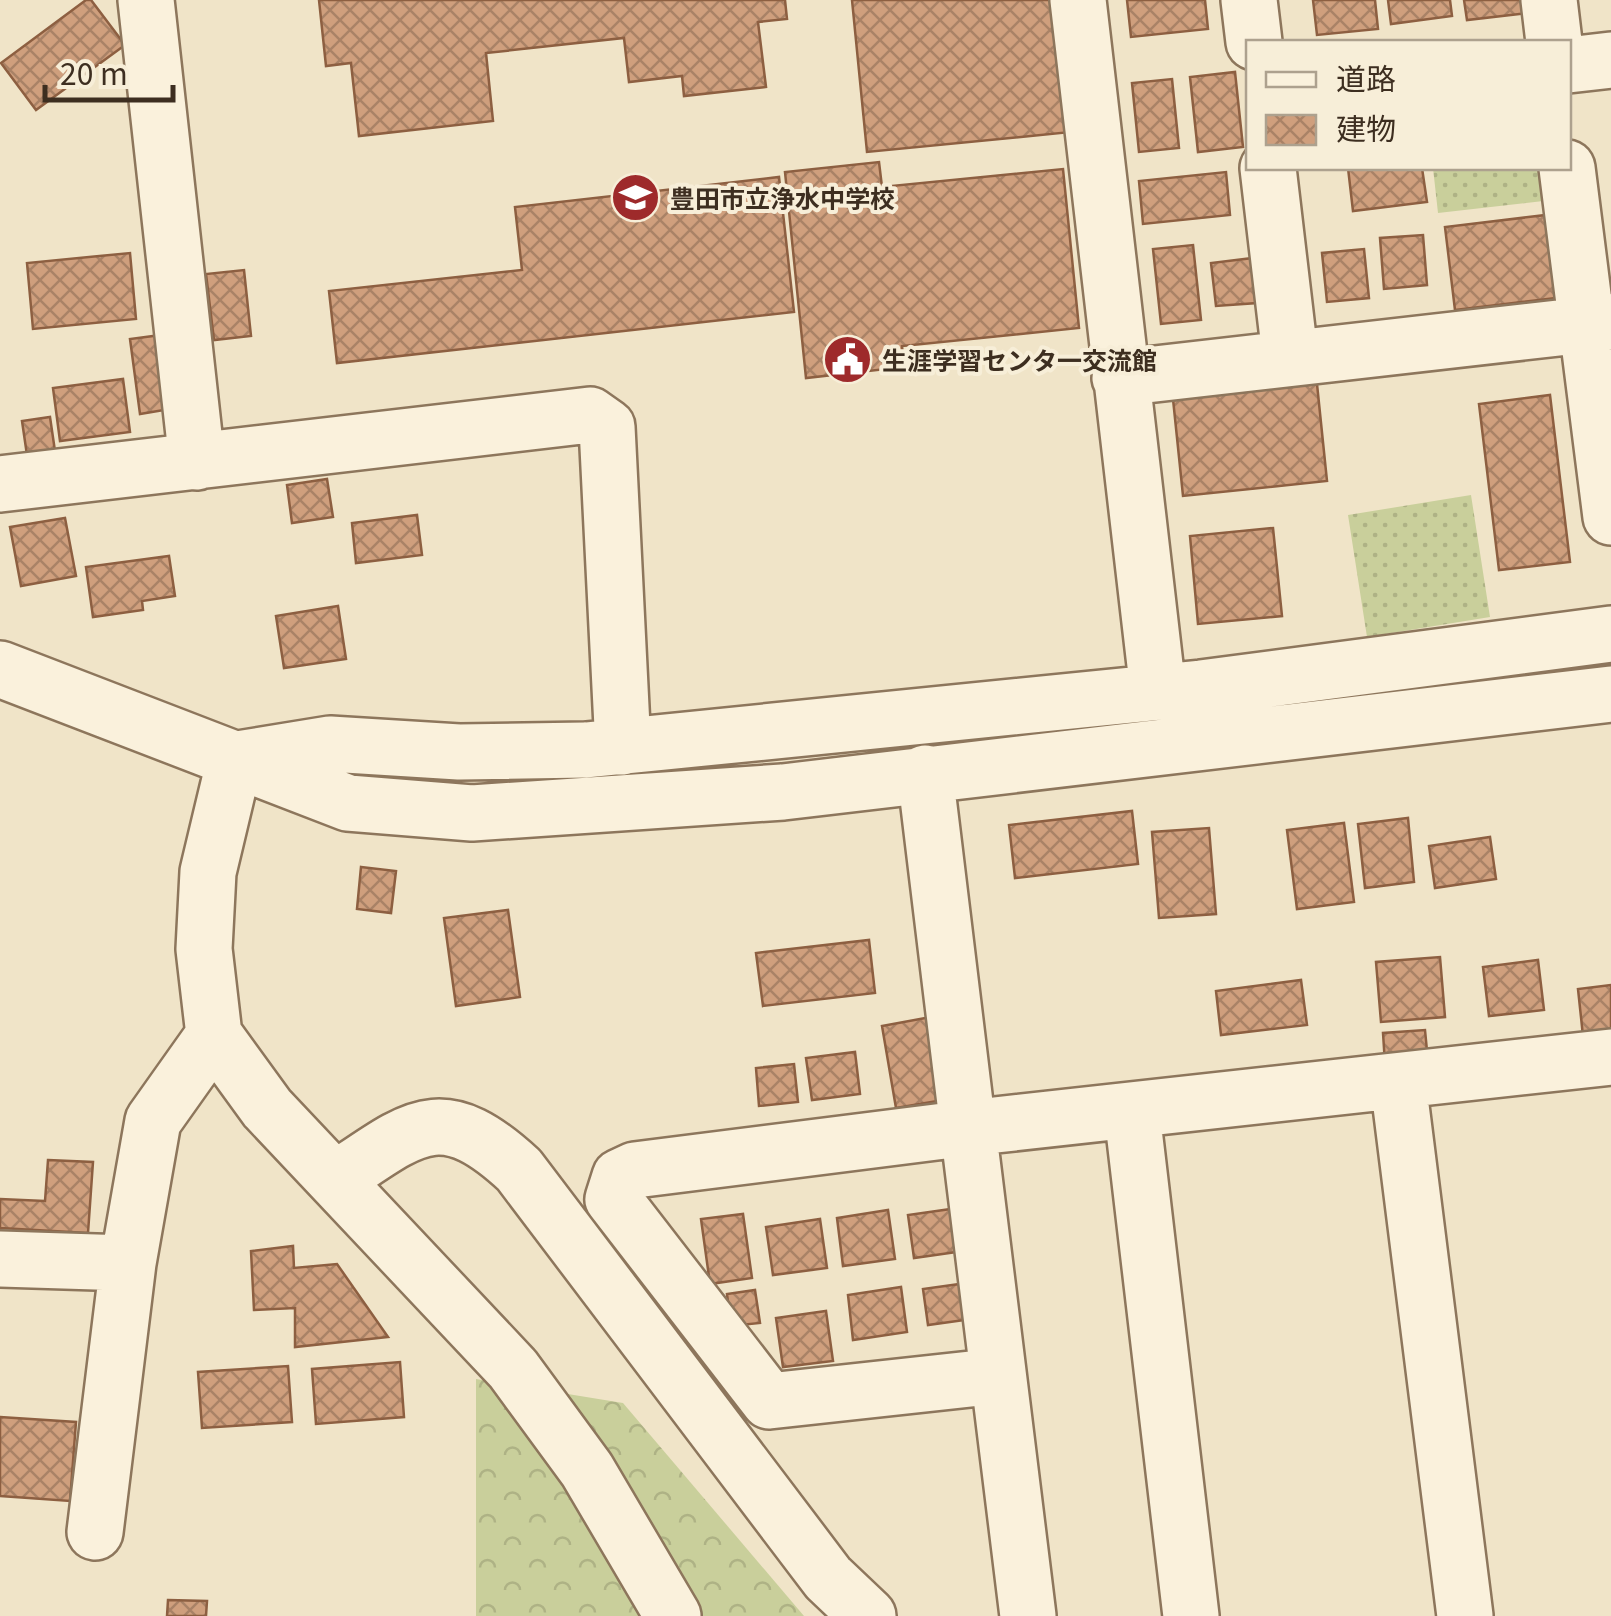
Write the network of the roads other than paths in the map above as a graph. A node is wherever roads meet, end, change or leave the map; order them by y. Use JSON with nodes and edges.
{"nodes":[{"id":1,"x":146,"y":0,"type":"edge"},
{"id":2,"x":1078,"y":0,"type":"edge"},
{"id":3,"x":1249,"y":0,"type":"edge"},
{"id":4,"x":1549,"y":0,"type":"edge"},
{"id":5,"x":1254,"y":40,"type":"edge"},
{"id":6,"x":1554,"y":40,"type":"edge"},
{"id":7,"x":1611,"y":60,"type":"edge"},
{"id":8,"x":1571,"y":65,"type":"edge"},
{"id":9,"x":1268,"y":170,"type":"edge"},
{"id":10,"x":1567,"y":170,"type":"edge"},
{"id":11,"x":1597,"y":323,"type":"edge"},
{"id":12,"x":1290,"y":355,"type":"junction"},
{"id":13,"x":1120,"y":378,"type":"junction"},
{"id":14,"x":197,"y":462,"type":"junction"},
{"id":15,"x":0,"y":484,"type":"edge"},
{"id":16,"x":1611,"y":518,"type":"edge"},
{"id":17,"x":1611,"y":634,"type":"edge"},
{"id":18,"x":5,"y":682,"type":"edge"},
{"id":19,"x":1158,"y":691,"type":"junction"},
{"id":20,"x":1611,"y":694,"type":"edge"},
{"id":21,"x":772,"y":722,"type":"junction"},
{"id":22,"x":622,"y":747,"type":"junction"},
{"id":23,"x":235,"y":759,"type":"junction"},
{"id":24,"x":925,"y":773,"type":"junction"},
{"id":25,"x":783,"y":792,"type":"junction"},
{"id":26,"x":214,"y":1034,"type":"junction"},
{"id":27,"x":1611,"y":1057,"type":"edge"},
{"id":28,"x":1398,"y":1082,"type":"junction"},
{"id":29,"x":1132,"y":1114,"type":"junction"},
{"id":30,"x":968,"y":1128,"type":"junction"},
{"id":31,"x":335,"y":1180,"type":"junction"},
{"id":32,"x":0,"y":1259,"type":"edge"},
{"id":33,"x":128,"y":1263,"type":"junction"},
{"id":34,"x":998,"y":1376,"type":"junction"},
{"id":35,"x":95,"y":1532,"type":"dead end"},
{"id":36,"x":672,"y":1616,"type":"edge"},
{"id":37,"x":868,"y":1616,"type":"edge"},
{"id":38,"x":1028,"y":1616,"type":"edge"},
{"id":39,"x":1191,"y":1616,"type":"edge"},
{"id":40,"x":1465,"y":1616,"type":"edge"}],
"edges":[{"from":1,"to":14,"type":"street"},
{"from":2,"to":13,"type":"street"},
{"from":3,"to":5,"type":"street"},
{"from":4,"to":6,"type":"street"},
{"from":7,"to":8,"type":"street"},
{"from":9,"to":12,"type":"street"},
{"from":10,"to":11,"type":"street"},
{"from":11,"to":12,"type":"street"},
{"from":11,"to":16,"type":"street"},
{"from":12,"to":13,"type":"street"},
{"from":13,"to":19,"type":"street"},
{"from":14,"to":15,"type":"street"},
{"from":14,"to":22,"type":"street"},
{"from":17,"to":19,"type":"street"},
{"from":18,"to":23,"type":"street"},
{"from":19,"to":21,"type":"street"},
{"from":20,"to":24,"type":"street"},
{"from":21,"to":22,"type":"street"},
{"from":21,"to":25,"type":"street"},
{"from":22,"to":23,"type":"street"},
{"from":23,"to":25,"type":"street"},
{"from":23,"to":26,"type":"street"},
{"from":24,"to":25,"type":"street"},
{"from":24,"to":30,"type":"street"},
{"from":26,"to":31,"type":"street"},
{"from":26,"to":33,"type":"street"},
{"from":27,"to":28,"type":"street"},
{"from":28,"to":29,"type":"street"},
{"from":28,"to":40,"type":"street"},
{"from":29,"to":30,"type":"street"},
{"from":29,"to":39,"type":"street"},
{"from":30,"to":34,"type":"street"},
{"from":30,"to":34,"type":"street"},
{"from":31,"to":36,"type":"street"},
{"from":31,"to":37,"type":"street"},
{"from":32,"to":33,"type":"street"},
{"from":33,"to":35,"type":"street"},
{"from":34,"to":38,"type":"street"}]}
